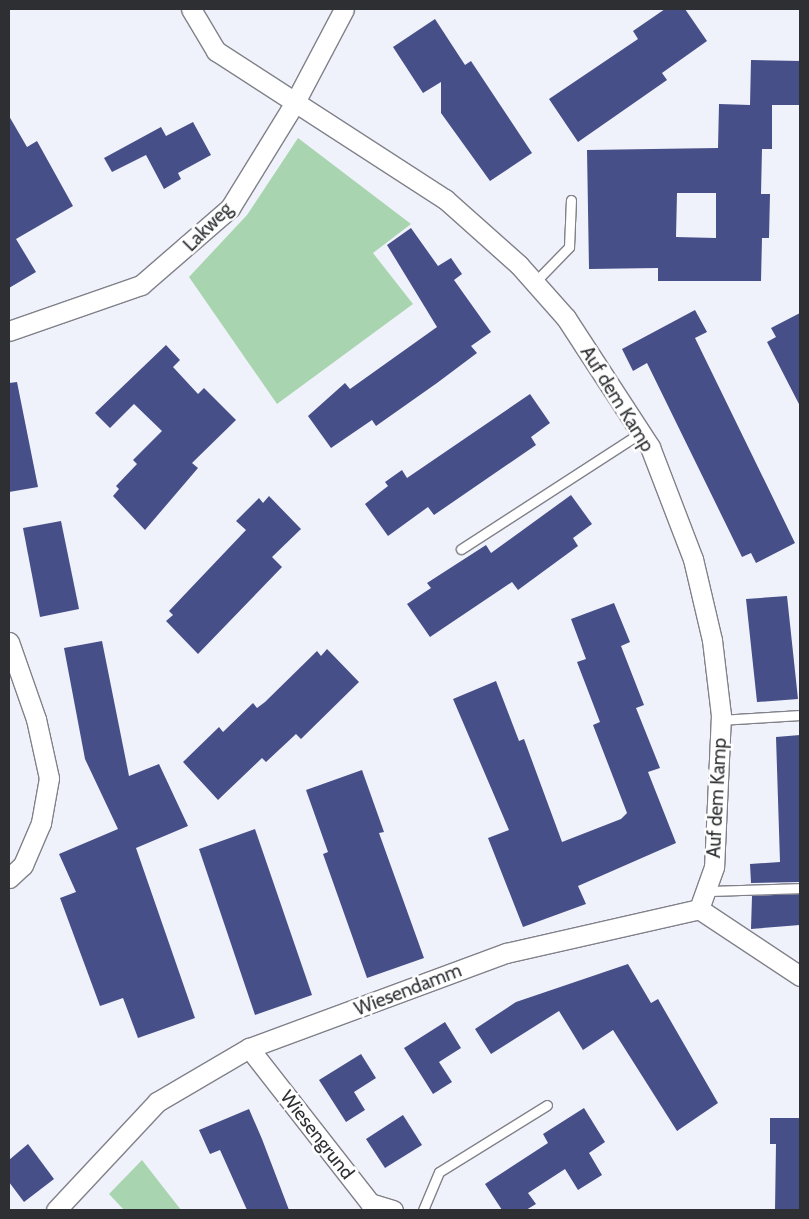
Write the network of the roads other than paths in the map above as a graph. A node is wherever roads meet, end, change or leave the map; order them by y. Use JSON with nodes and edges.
{"nodes":[{"id":1,"x":344,"y":9,"type":"edge"},
{"id":2,"x":193,"y":10,"type":"edge"},
{"id":3,"x":294,"y":104,"type":"junction"},
{"id":4,"x":571,"y":200,"type":"dead end"},
{"id":5,"x":535,"y":282,"type":"junction"},
{"id":6,"x":9,"y":331,"type":"edge"},
{"id":7,"x":640,"y":433,"type":"junction"},
{"id":8,"x":461,"y":549,"type":"dead end"},
{"id":9,"x":9,"y":642,"type":"edge"},
{"id":10,"x":800,"y":715,"type":"edge"},
{"id":11,"x":720,"y":720,"type":"junction"},
{"id":12,"x":9,"y":878,"type":"edge"},
{"id":13,"x":800,"y":888,"type":"edge"},
{"id":14,"x":706,"y":890,"type":"junction"},
{"id":15,"x":699,"y":909,"type":"junction"},
{"id":16,"x":800,"y":976,"type":"edge"},
{"id":17,"x":249,"y":1048,"type":"junction"},
{"id":18,"x":547,"y":1105,"type":"dead end"},
{"id":19,"x":56,"y":1210,"type":"edge"},
{"id":20,"x":393,"y":1210,"type":"edge"},
{"id":21,"x":422,"y":1210,"type":"edge"}],
"edges":[{"from":1,"to":3,"type":"street","name":"Lakweg"},
{"from":2,"to":3,"type":"street","name":"Auf dem Kamp"},
{"from":3,"to":5,"type":"street","name":"Auf dem Kamp"},
{"from":3,"to":6,"type":"street","name":"Lakweg"},
{"from":4,"to":5,"type":"lane"},
{"from":5,"to":7,"type":"street","name":"Auf dem Kamp"},
{"from":7,"to":8,"type":"lane"},
{"from":7,"to":11,"type":"street","name":"Auf dem Kamp"},
{"from":9,"to":12,"type":"street"},
{"from":10,"to":11,"type":"lane"},
{"from":11,"to":14,"type":"street","name":"Auf dem Kamp"},
{"from":13,"to":14,"type":"lane"},
{"from":14,"to":15,"type":"street","name":"Auf dem Kamp"},
{"from":15,"to":16,"type":"street"},
{"from":15,"to":17,"type":"street","name":"Wiesendamm"},
{"from":17,"to":19,"type":"street","name":"Wiesendamm"},
{"from":17,"to":20,"type":"street","name":"Wiesengrund"},
{"from":18,"to":21,"type":"lane"}]}
